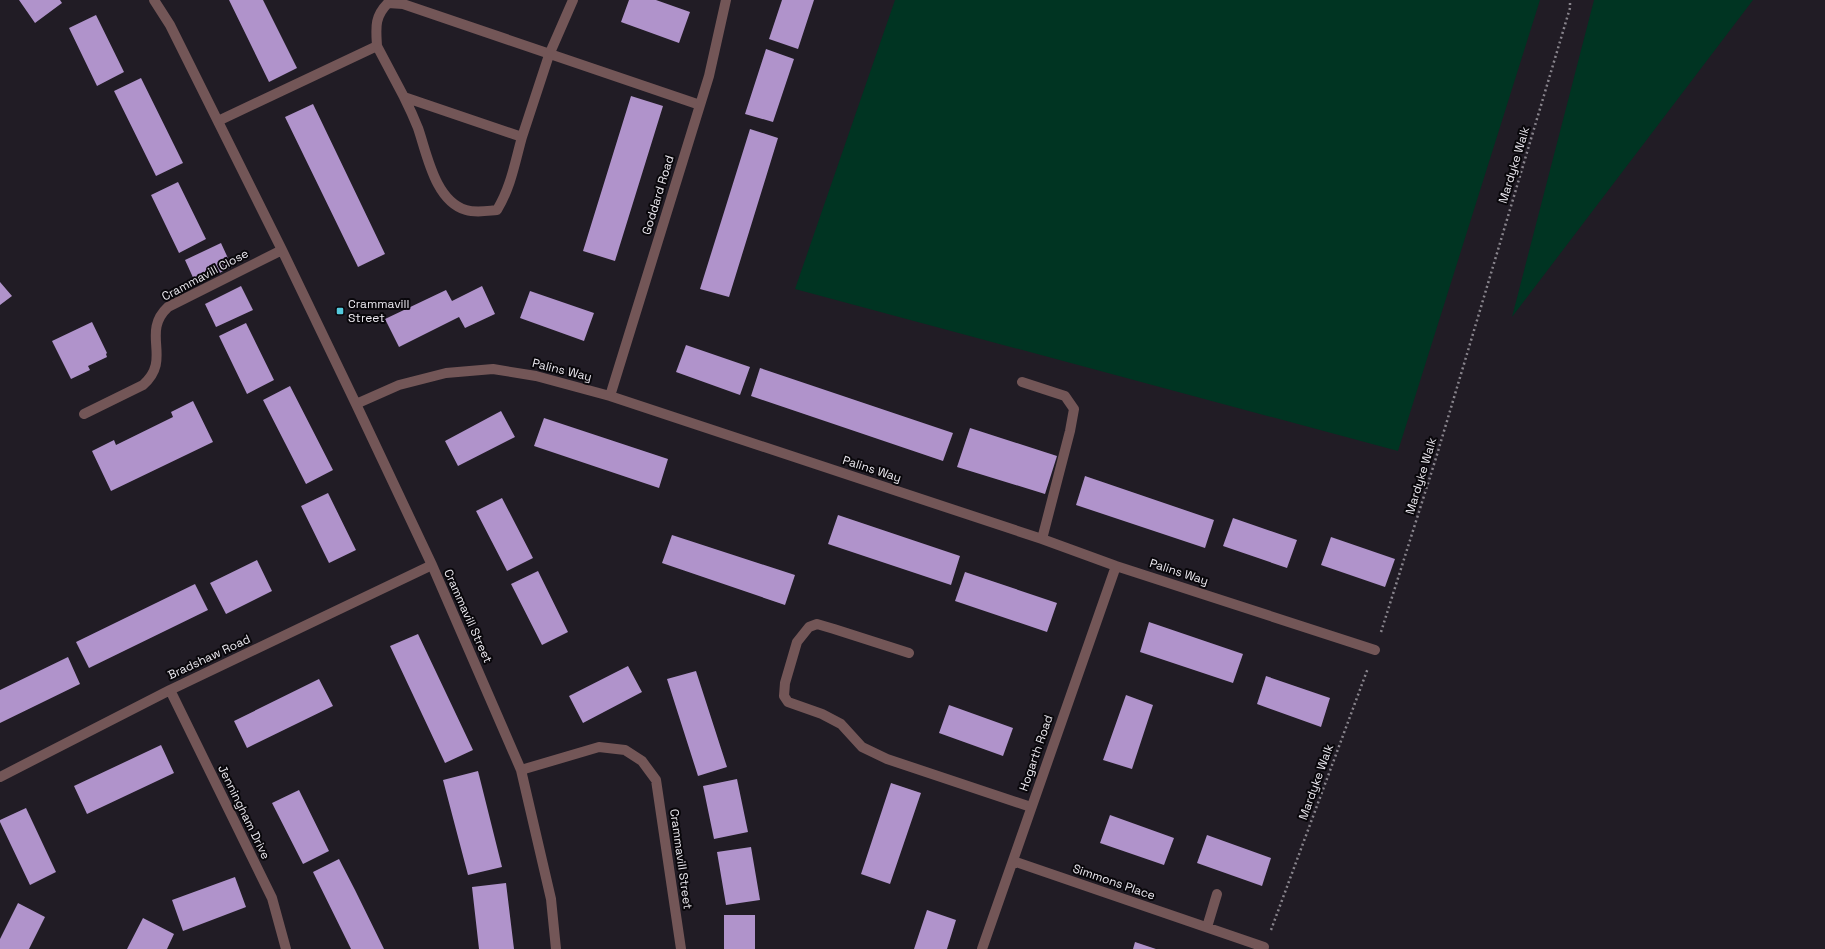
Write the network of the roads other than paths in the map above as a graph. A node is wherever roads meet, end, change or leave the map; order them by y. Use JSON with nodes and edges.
{"nodes":[{"id":1,"x":154,"y":0,"type":"edge"},
{"id":2,"x":573,"y":0,"type":"edge"},
{"id":3,"x":726,"y":0,"type":"edge"},
{"id":4,"x":403,"y":2,"type":"edge"},
{"id":5,"x":377,"y":46,"type":"junction"},
{"id":6,"x":549,"y":55,"type":"junction"},
{"id":7,"x":404,"y":97,"type":"junction"},
{"id":8,"x":700,"y":106,"type":"junction"},
{"id":9,"x":218,"y":121,"type":"junction"},
{"id":10,"x":522,"y":136,"type":"junction"},
{"id":11,"x":282,"y":250,"type":"junction"},
{"id":12,"x":1022,"y":382,"type":"dead end"},
{"id":13,"x":610,"y":396,"type":"junction"},
{"id":14,"x":356,"y":404,"type":"junction"},
{"id":15,"x":84,"y":414,"type":"dead end"},
{"id":16,"x":1042,"y":539,"type":"junction"},
{"id":17,"x":432,"y":565,"type":"junction"},
{"id":18,"x":1116,"y":566,"type":"junction"},
{"id":19,"x":1375,"y":650,"type":"road end"},
{"id":20,"x":909,"y":653,"type":"dead end"},
{"id":21,"x":170,"y":690,"type":"junction"},
{"id":22,"x":521,"y":770,"type":"junction"},
{"id":23,"x":0,"y":777,"type":"edge"},
{"id":24,"x":1031,"y":807,"type":"junction"},
{"id":25,"x":1013,"y":861,"type":"junction"},
{"id":26,"x":1217,"y":894,"type":"dead end"},
{"id":27,"x":1207,"y":927,"type":"junction"},
{"id":28,"x":1264,"y":947,"type":"road end"},
{"id":29,"x":286,"y":949,"type":"edge"},
{"id":30,"x":556,"y":949,"type":"edge"},
{"id":31,"x":681,"y":949,"type":"edge"},
{"id":32,"x":982,"y":949,"type":"edge"}],
"edges":[{"from":1,"to":9,"type":"street","name":"Crammavill Street"},
{"from":2,"to":6,"type":"street"},
{"from":3,"to":8,"type":"street","name":"Goddard Road"},
{"from":4,"to":5,"type":"street"},
{"from":4,"to":6,"type":"street"},
{"from":5,"to":7,"type":"street"},
{"from":5,"to":9,"type":"street"},
{"from":6,"to":8,"type":"street"},
{"from":6,"to":10,"type":"street"},
{"from":7,"to":10,"type":"street"},
{"from":7,"to":10,"type":"street"},
{"from":8,"to":13,"type":"street","name":"Goddard Road"},
{"from":9,"to":11,"type":"street","name":"Crammavill Street"},
{"from":11,"to":14,"type":"street","name":"Crammavill Street"},
{"from":11,"to":15,"type":"street","name":"Crammavill Close"},
{"from":12,"to":16,"type":"street"},
{"from":13,"to":14,"type":"street","name":"Palins Way"},
{"from":13,"to":16,"type":"street","name":"Palins Way"},
{"from":14,"to":17,"type":"street","name":"Crammavill Street"},
{"from":16,"to":18,"type":"street","name":"Palins Way"},
{"from":17,"to":21,"type":"street","name":"Bradshaw Road"},
{"from":17,"to":22,"type":"street","name":"Crammavill Street"},
{"from":18,"to":19,"type":"street","name":"Palins Way"},
{"from":18,"to":24,"type":"street","name":"Hogarth Road"},
{"from":20,"to":24,"type":"street"},
{"from":21,"to":23,"type":"street","name":"Bradshaw Road"},
{"from":21,"to":29,"type":"street","name":"Jenningham Drive"},
{"from":22,"to":30,"type":"street","name":"Crammavill Street"},
{"from":22,"to":31,"type":"street","name":"Crammavill Street"},
{"from":24,"to":25,"type":"street","name":"Hogarth Road"},
{"from":25,"to":27,"type":"street","name":"Simmons Place"},
{"from":25,"to":32,"type":"street","name":"Hogarth Road"},
{"from":26,"to":27,"type":"street"},
{"from":27,"to":28,"type":"street","name":"Simmons Place"}]}
